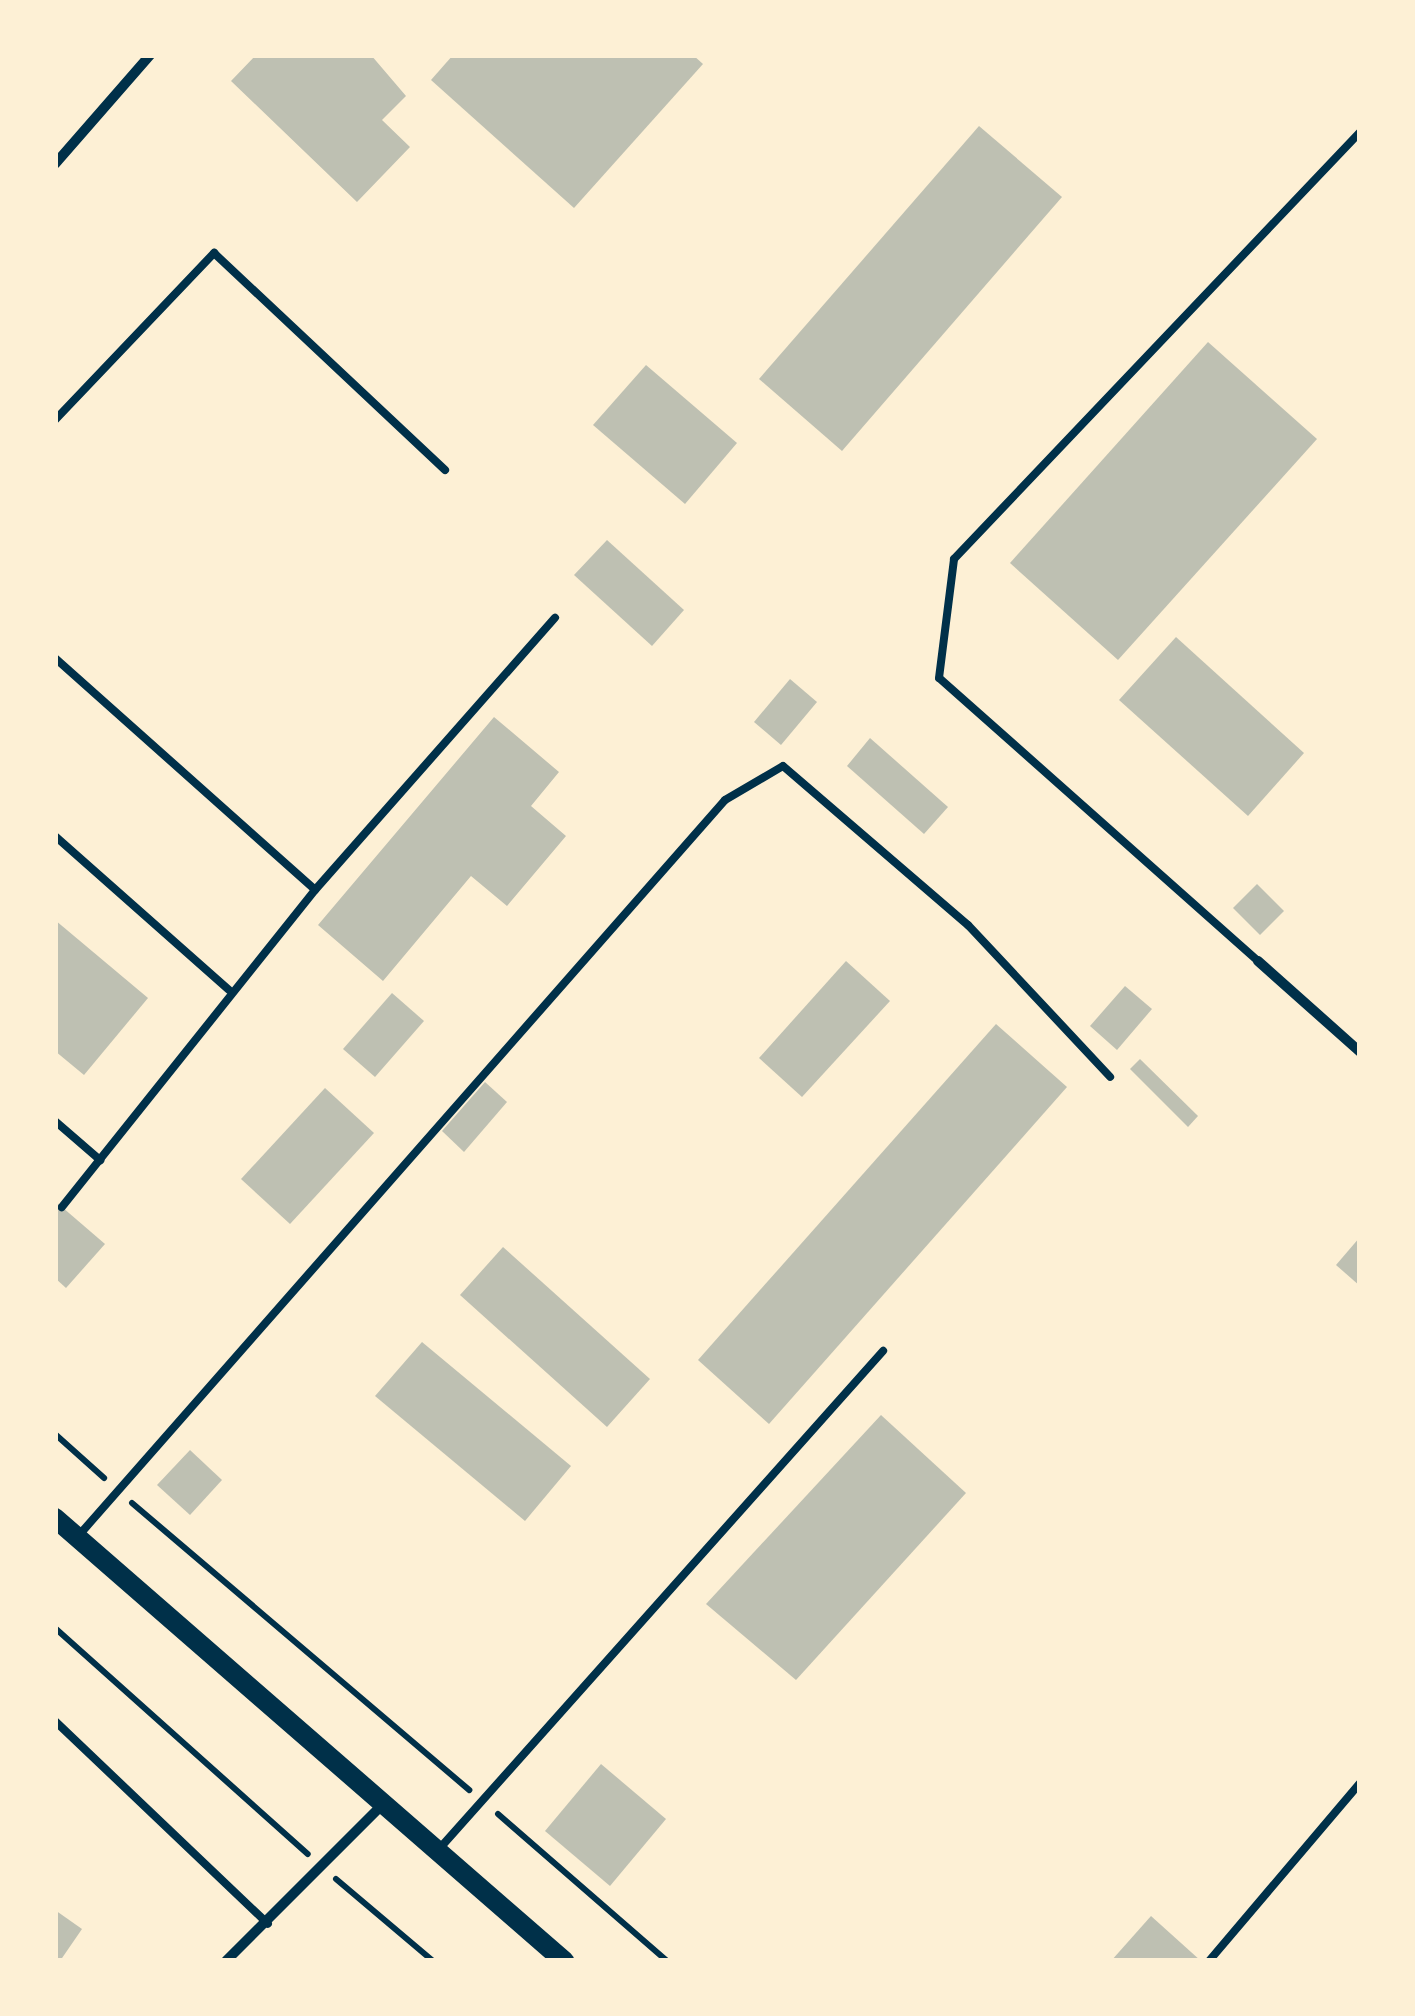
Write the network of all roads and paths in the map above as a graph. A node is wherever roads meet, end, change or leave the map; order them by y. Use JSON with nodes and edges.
{"nodes":[{"id":1,"x":150,"y":55,"type":"edge"},
{"id":2,"x":1360,"y":132,"type":"edge"},
{"id":3,"x":55,"y":164,"type":"edge"},
{"id":4,"x":55,"y":420,"type":"edge"},
{"id":5,"x":445,"y":470,"type":"dead end"},
{"id":6,"x":555,"y":618,"type":"dead end"},
{"id":7,"x":55,"y":658,"type":"edge"},
{"id":8,"x":55,"y":836,"type":"edge"},
{"id":9,"x":315,"y":890,"type":"junction"},
{"id":10,"x":1258,"y":962,"type":"joint"},
{"id":11,"x":229,"y":990,"type":"junction"},
{"id":12,"x":1360,"y":1052,"type":"edge"},
{"id":13,"x":1110,"y":1077,"type":"dead end"},
{"id":14,"x":55,"y":1121,"type":"edge"},
{"id":15,"x":100,"y":1160,"type":"junction"},
{"id":16,"x":62,"y":1206,"type":"dead end"},
{"id":17,"x":883,"y":1351,"type":"dead end"},
{"id":18,"x":55,"y":1434,"type":"edge"},
{"id":19,"x":118,"y":1491,"type":"junction"},
{"id":20,"x":55,"y":1518,"type":"edge"},
{"id":21,"x":77,"y":1537,"type":"junction"},
{"id":22,"x":55,"y":1628,"type":"edge"},
{"id":23,"x":55,"y":1721,"type":"edge"},
{"id":24,"x":1360,"y":1783,"type":"edge"},
{"id":25,"x":481,"y":1800,"type":"junction"},
{"id":26,"x":382,"y":1804,"type":"junction"},
{"id":27,"x":438,"y":1851,"type":"junction"},
{"id":28,"x":324,"y":1868,"type":"junction"},
{"id":29,"x":268,"y":1924,"type":"junction"},
{"id":30,"x":226,"y":1961,"type":"edge"},
{"id":31,"x":434,"y":1961,"type":"edge"},
{"id":32,"x":564,"y":1961,"type":"edge"},
{"id":33,"x":667,"y":1961,"type":"edge"},
{"id":34,"x":1210,"y":1961,"type":"edge"}],
"edges":[{"from":1,"to":3,"type":"street"},
{"from":2,"to":10,"type":"lane"},
{"from":4,"to":5,"type":"lane"},
{"from":6,"to":9,"type":"lane"},
{"from":7,"to":9,"type":"lane"},
{"from":8,"to":11,"type":"lane"},
{"from":9,"to":11,"type":"lane"},
{"from":10,"to":12,"type":"street"},
{"from":11,"to":15,"type":"lane"},
{"from":13,"to":19,"type":"lane"},
{"from":14,"to":15,"type":"lane"},
{"from":15,"to":16,"type":"lane"},
{"from":17,"to":25,"type":"lane"},
{"from":18,"to":19,"type":"path"},
{"from":19,"to":21,"type":"lane"},
{"from":19,"to":25,"type":"path"},
{"from":20,"to":21,"type":"main road"},
{"from":21,"to":26,"type":"main road"},
{"from":22,"to":28,"type":"path"},
{"from":23,"to":29,"type":"lane"},
{"from":24,"to":34,"type":"lane"},
{"from":25,"to":27,"type":"lane"},
{"from":25,"to":33,"type":"path"},
{"from":26,"to":27,"type":"main road"},
{"from":26,"to":28,"type":"street"},
{"from":27,"to":32,"type":"main road"},
{"from":28,"to":29,"type":"street"},
{"from":28,"to":31,"type":"path"},
{"from":29,"to":30,"type":"street"}]}
